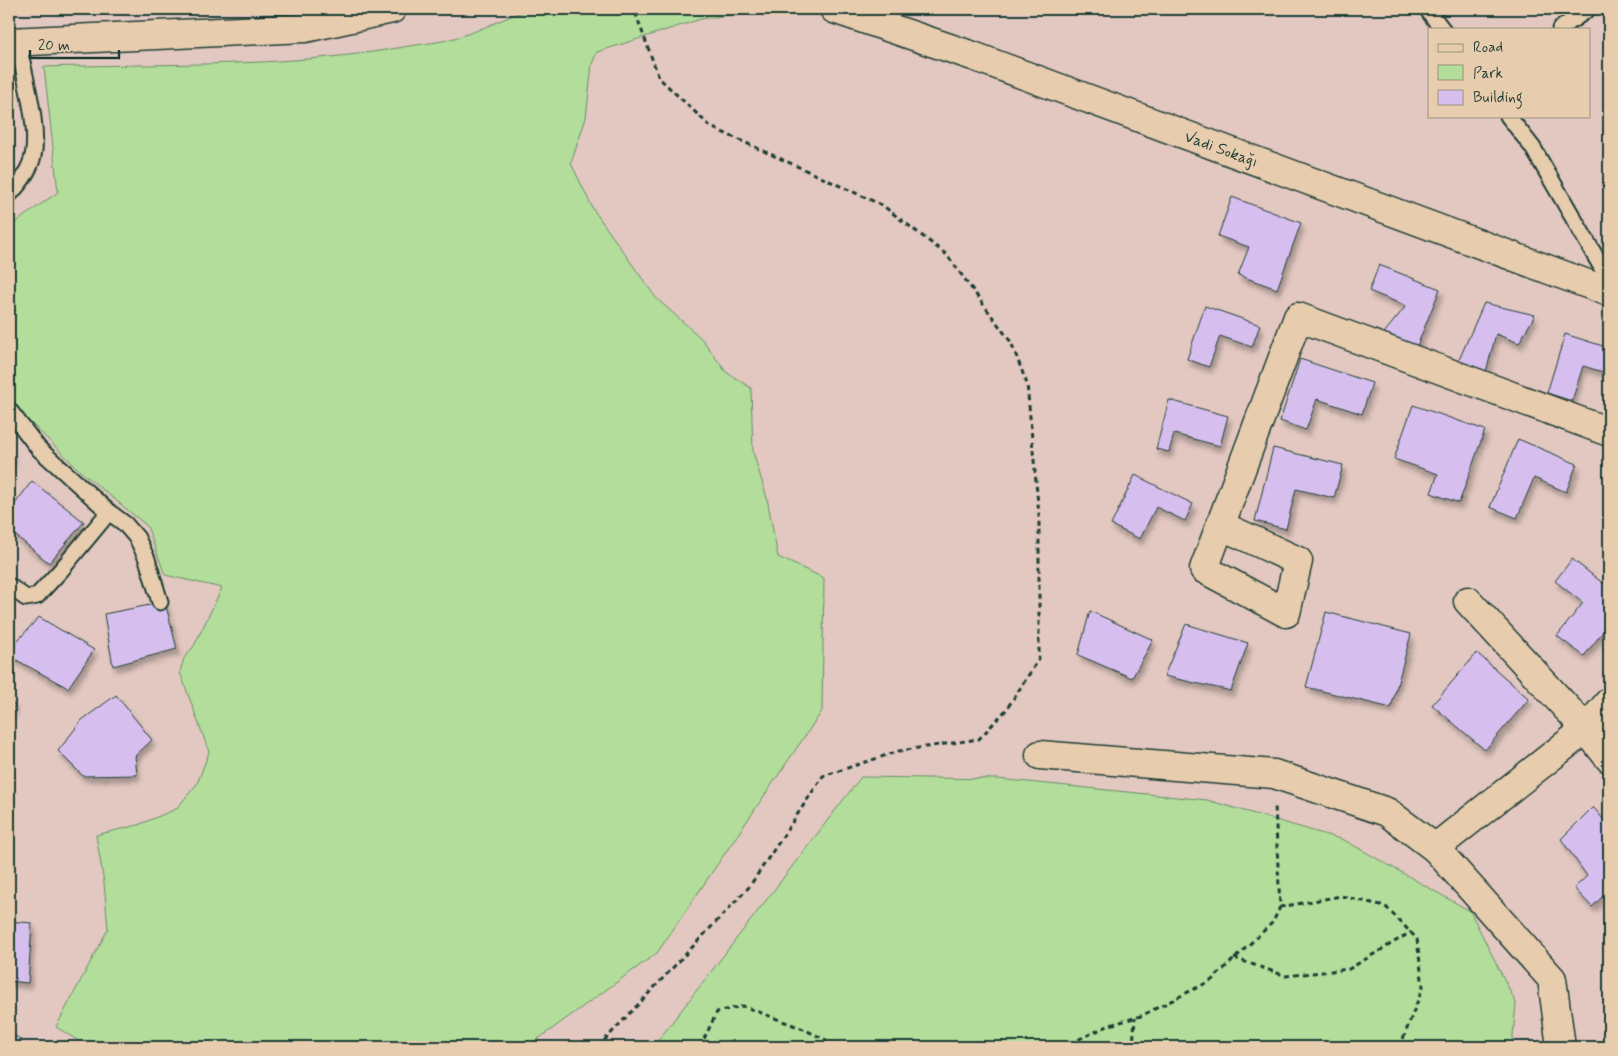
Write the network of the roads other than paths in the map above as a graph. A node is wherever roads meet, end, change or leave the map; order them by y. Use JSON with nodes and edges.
{"nodes":[{"id":1,"x":392,"y":9,"type":"edge"},
{"id":2,"x":834,"y":9,"type":"edge"},
{"id":3,"x":1427,"y":9,"type":"edge"},
{"id":4,"x":1588,"y":9,"type":"edge"},
{"id":5,"x":1441,"y":28,"type":"edge"},
{"id":6,"x":1561,"y":28,"type":"edge"},
{"id":7,"x":13,"y":42,"type":"edge"},
{"id":8,"x":1510,"y":118,"type":"edge"},
{"id":9,"x":9,"y":195,"type":"edge"},
{"id":10,"x":1609,"y":280,"type":"edge"},
{"id":11,"x":1609,"y":292,"type":"edge"},
{"id":12,"x":9,"y":410,"type":"edge"},
{"id":13,"x":1609,"y":432,"type":"edge"},
{"id":14,"x":109,"y":512,"type":"junction"},
{"id":15,"x":1220,"y":525,"type":"dead end"},
{"id":16,"x":9,"y":586,"type":"edge"},
{"id":17,"x":1468,"y":601,"type":"dead end"},
{"id":18,"x":160,"y":602,"type":"dead end"},
{"id":19,"x":1609,"y":702,"type":"edge"},
{"id":20,"x":1586,"y":730,"type":"junction"},
{"id":21,"x":1040,"y":755,"type":"dead end"},
{"id":22,"x":1609,"y":758,"type":"edge"},
{"id":23,"x":1435,"y":848,"type":"junction"},
{"id":24,"x":1561,"y":1047,"type":"edge"}],
"edges":[{"from":1,"to":7,"type":"street"},
{"from":2,"to":11,"type":"street","name":"Vadi Sokağı"},
{"from":3,"to":5,"type":"lane"},
{"from":4,"to":6,"type":"lane"},
{"from":7,"to":9,"type":"lane"},
{"from":8,"to":10,"type":"lane"},
{"from":12,"to":14,"type":"lane"},
{"from":13,"to":15,"type":"street"},
{"from":14,"to":16,"type":"lane"},
{"from":14,"to":18,"type":"lane"},
{"from":17,"to":20,"type":"street"},
{"from":19,"to":20,"type":"street"},
{"from":20,"to":22,"type":"street"},
{"from":20,"to":23,"type":"street"},
{"from":21,"to":23,"type":"street"},
{"from":23,"to":24,"type":"street"}]}
